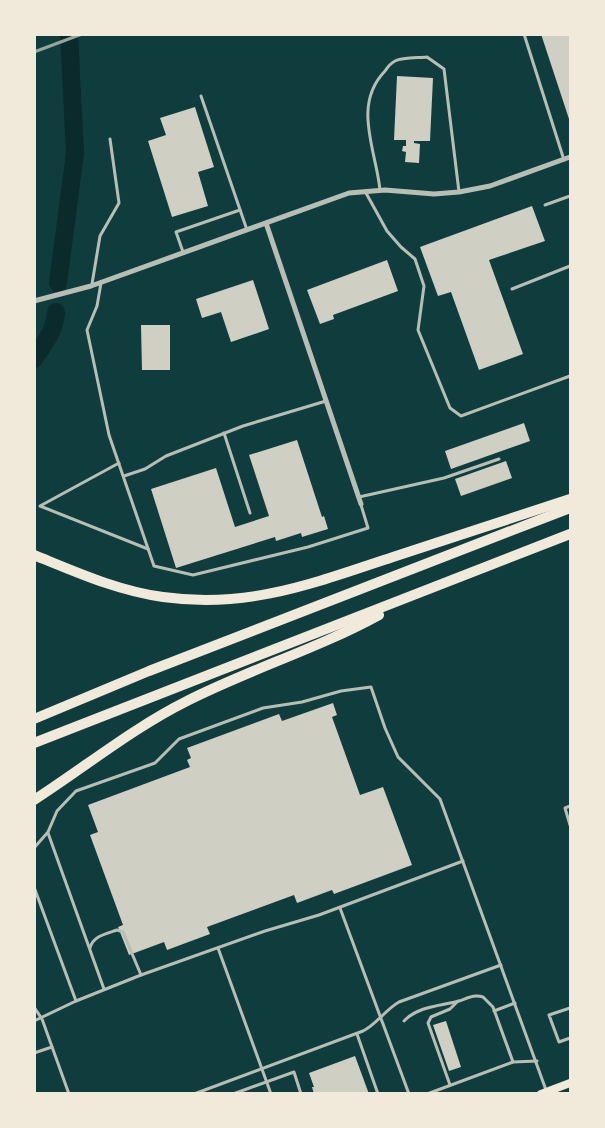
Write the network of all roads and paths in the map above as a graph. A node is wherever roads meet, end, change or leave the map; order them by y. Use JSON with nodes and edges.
{"nodes":[{"id":1,"x":524,"y":34,"type":"edge"},
{"id":2,"x":201,"y":96,"type":"dead end"},
{"id":3,"x":110,"y":139,"type":"dead end"},
{"id":4,"x":570,"y":157,"type":"edge"},
{"id":5,"x":564,"y":160,"type":"junction"},
{"id":6,"x":380,"y":190,"type":"junction"},
{"id":7,"x":365,"y":191,"type":"junction"},
{"id":8,"x":459,"y":192,"type":"junction"},
{"id":9,"x":570,"y":196,"type":"edge"},
{"id":10,"x":545,"y":205,"type":"dead end"},
{"id":11,"x":240,"y":210,"type":"junction"},
{"id":12,"x":266,"y":223,"type":"junction"},
{"id":13,"x":247,"y":230,"type":"junction"},
{"id":14,"x":183,"y":253,"type":"junction"},
{"id":15,"x":570,"y":266,"type":"edge"},
{"id":16,"x":101,"y":283,"type":"junction"},
{"id":17,"x":91,"y":286,"type":"junction"},
{"id":18,"x":512,"y":289,"type":"dead end"},
{"id":19,"x":34,"y":301,"type":"edge"},
{"id":20,"x":570,"y":376,"type":"edge"},
{"id":21,"x":326,"y":401,"type":"junction"},
{"id":22,"x":224,"y":434,"type":"junction"},
{"id":23,"x":499,"y":459,"type":"dead end"},
{"id":24,"x":119,"y":463,"type":"junction"},
{"id":25,"x":124,"y":476,"type":"junction"},
{"id":26,"x":570,"y":499,"type":"edge"},
{"id":27,"x":360,"y":500,"type":"junction"},
{"id":28,"x":570,"y":508,"type":"edge"},
{"id":29,"x":250,"y":513,"type":"dead end"},
{"id":30,"x":570,"y":534,"type":"edge"},
{"id":31,"x":148,"y":549,"type":"junction"},
{"id":32,"x":34,"y":555,"type":"edge"},
{"id":33,"x":412,"y":596,"type":"junction"},
{"id":34,"x":34,"y":719,"type":"edge"},
{"id":35,"x":34,"y":743,"type":"edge"},
{"id":36,"x":34,"y":801,"type":"edge"},
{"id":37,"x":570,"y":806,"type":"edge"},
{"id":38,"x":570,"y":825,"type":"edge"},
{"id":39,"x":48,"y":832,"type":"junction"},
{"id":40,"x":34,"y":848,"type":"edge"},
{"id":41,"x":463,"y":861,"type":"junction"},
{"id":42,"x":35,"y":889,"type":"edge"},
{"id":43,"x":340,"y":908,"type":"junction"},
{"id":44,"x":218,"y":948,"type":"junction"},
{"id":45,"x":90,"y":950,"type":"junction"},
{"id":46,"x":501,"y":965,"type":"junction"},
{"id":47,"x":141,"y":975,"type":"junction"},
{"id":48,"x":104,"y":989,"type":"junction"},
{"id":49,"x":76,"y":1001,"type":"junction"},
{"id":50,"x":458,"y":1001,"type":"junction"},
{"id":51,"x":515,"y":1003,"type":"junction"},
{"id":52,"x":34,"y":1007,"type":"edge"},
{"id":53,"x":570,"y":1008,"type":"edge"},
{"id":54,"x":494,"y":1011,"type":"junction"},
{"id":55,"x":381,"y":1018,"type":"junction"},
{"id":56,"x":38,"y":1020,"type":"edge"},
{"id":57,"x":404,"y":1022,"type":"dead end"},
{"id":58,"x":34,"y":1027,"type":"edge"},
{"id":59,"x":357,"y":1034,"type":"junction"},
{"id":60,"x":570,"y":1038,"type":"edge"},
{"id":61,"x":52,"y":1047,"type":"junction"},
{"id":62,"x":34,"y":1053,"type":"edge"},
{"id":63,"x":537,"y":1061,"type":"junction"},
{"id":64,"x":513,"y":1062,"type":"junction"},
{"id":65,"x":262,"y":1068,"type":"junction"},
{"id":66,"x":266,"y":1081,"type":"junction"},
{"id":67,"x":570,"y":1083,"type":"edge"},
{"id":68,"x":450,"y":1085,"type":"junction"},
{"id":69,"x":242,"y":1092,"type":"edge"},
{"id":70,"x":545,"y":1093,"type":"edge"},
{"id":71,"x":69,"y":1094,"type":"edge"},
{"id":72,"x":194,"y":1094,"type":"edge"},
{"id":73,"x":233,"y":1094,"type":"edge"},
{"id":74,"x":271,"y":1094,"type":"edge"},
{"id":75,"x":301,"y":1094,"type":"edge"},
{"id":76,"x":378,"y":1094,"type":"edge"},
{"id":77,"x":409,"y":1094,"type":"edge"},
{"id":78,"x":427,"y":1094,"type":"edge"}],
"edges":[{"from":1,"to":5,"type":"lane"},
{"from":2,"to":11,"type":"lane"},
{"from":3,"to":17,"type":"lane"},
{"from":4,"to":5,"type":"street"},
{"from":5,"to":8,"type":"street"},
{"from":6,"to":7,"type":"street"},
{"from":6,"to":8,"type":"street"},
{"from":6,"to":8,"type":"lane"},
{"from":7,"to":12,"type":"street"},
{"from":7,"to":20,"type":"lane"},
{"from":9,"to":10,"type":"lane"},
{"from":11,"to":13,"type":"lane"},
{"from":11,"to":14,"type":"lane"},
{"from":12,"to":13,"type":"street"},
{"from":12,"to":21,"type":"street"},
{"from":13,"to":14,"type":"street"},
{"from":14,"to":16,"type":"street"},
{"from":15,"to":18,"type":"lane"},
{"from":16,"to":17,"type":"street"},
{"from":16,"to":24,"type":"lane"},
{"from":17,"to":19,"type":"street"},
{"from":21,"to":22,"type":"lane"},
{"from":21,"to":27,"type":"street"},
{"from":22,"to":25,"type":"lane"},
{"from":22,"to":29,"type":"lane"},
{"from":23,"to":27,"type":"lane"},
{"from":24,"to":25,"type":"lane"},
{"from":24,"to":31,"type":"lane"},
{"from":25,"to":31,"type":"lane"},
{"from":26,"to":32,"type":"highway"},
{"from":27,"to":31,"type":"lane"},
{"from":28,"to":34,"type":"highway"},
{"from":30,"to":33,"type":"highway"},
{"from":33,"to":35,"type":"highway"},
{"from":33,"to":36,"type":"highway"},
{"from":37,"to":38,"type":"lane"},
{"from":39,"to":40,"type":"lane"},
{"from":39,"to":41,"type":"lane"},
{"from":39,"to":45,"type":"lane"},
{"from":41,"to":43,"type":"lane"},
{"from":41,"to":46,"type":"lane"},
{"from":42,"to":49,"type":"lane"},
{"from":43,"to":44,"type":"lane"},
{"from":43,"to":55,"type":"lane"},
{"from":44,"to":47,"type":"lane"},
{"from":44,"to":65,"type":"lane"},
{"from":45,"to":47,"type":"lane"},
{"from":45,"to":48,"type":"lane"},
{"from":46,"to":51,"type":"lane"},
{"from":46,"to":55,"type":"lane"},
{"from":47,"to":48,"type":"lane"},
{"from":48,"to":49,"type":"lane"},
{"from":49,"to":56,"type":"lane"},
{"from":50,"to":54,"type":"lane"},
{"from":50,"to":57,"type":"lane"},
{"from":50,"to":68,"type":"lane"},
{"from":51,"to":54,"type":"lane"},
{"from":51,"to":63,"type":"lane"},
{"from":52,"to":56,"type":"lane"},
{"from":53,"to":60,"type":"lane"},
{"from":54,"to":64,"type":"lane"},
{"from":55,"to":59,"type":"lane"},
{"from":55,"to":77,"type":"lane"},
{"from":56,"to":58,"type":"lane"},
{"from":56,"to":61,"type":"lane"},
{"from":59,"to":65,"type":"lane"},
{"from":59,"to":76,"type":"lane"},
{"from":61,"to":62,"type":"lane"},
{"from":61,"to":71,"type":"lane"},
{"from":63,"to":64,"type":"lane"},
{"from":63,"to":70,"type":"lane"},
{"from":64,"to":68,"type":"lane"},
{"from":65,"to":66,"type":"lane"},
{"from":65,"to":72,"type":"lane"},
{"from":66,"to":69,"type":"lane"},
{"from":66,"to":74,"type":"lane"},
{"from":66,"to":75,"type":"lane"},
{"from":67,"to":70,"type":"main road"},
{"from":68,"to":78,"type":"lane"},
{"from":69,"to":73,"type":"lane"}]}
